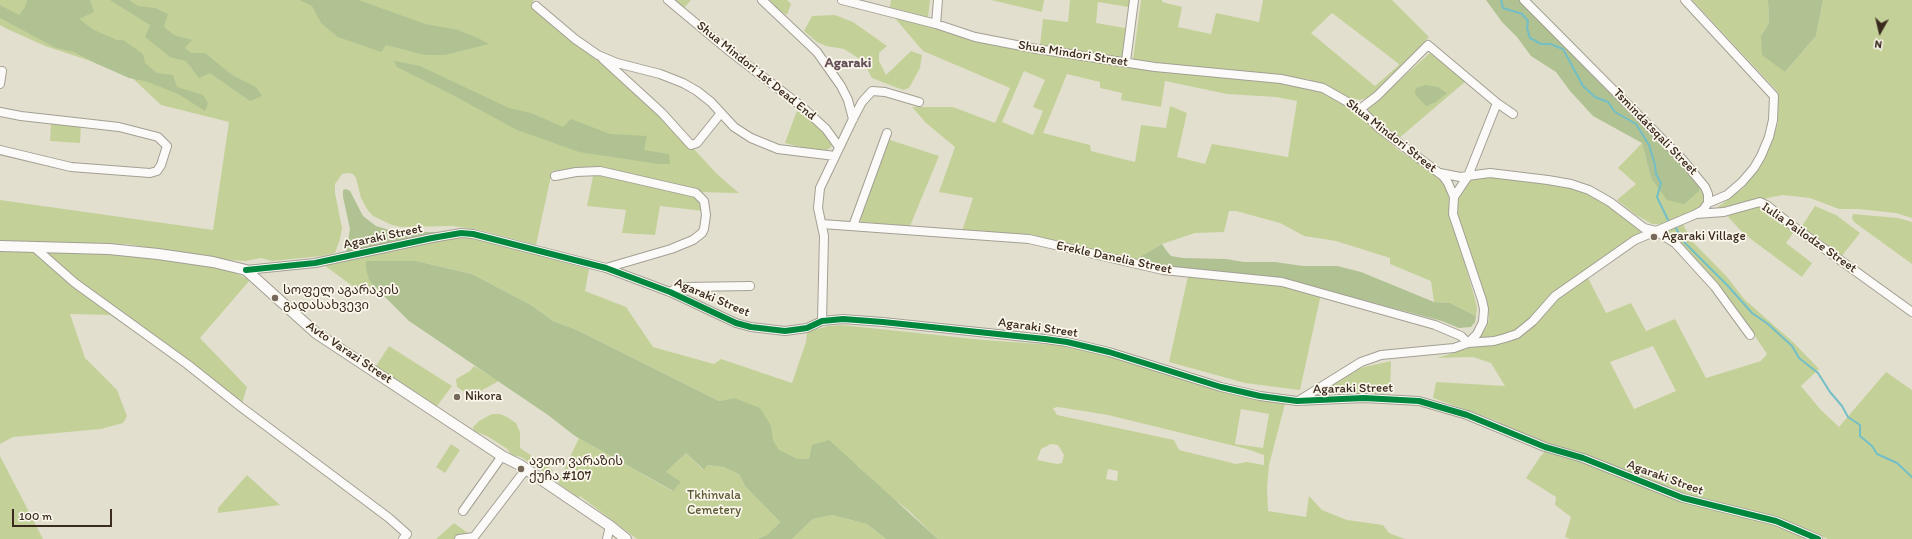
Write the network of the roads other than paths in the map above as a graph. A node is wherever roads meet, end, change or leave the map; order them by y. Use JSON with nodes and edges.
{"nodes":[{"id":1,"x":668,"y":0,"type":"edge"},
{"id":2,"x":762,"y":0,"type":"edge"},
{"id":3,"x":842,"y":0,"type":"edge"},
{"id":4,"x":938,"y":0,"type":"edge"},
{"id":5,"x":1134,"y":0,"type":"edge"},
{"id":6,"x":1524,"y":0,"type":"edge"},
{"id":7,"x":1685,"y":0,"type":"edge"},
{"id":8,"x":536,"y":6,"type":"dead end"},
{"id":9,"x":936,"y":24,"type":"junction"},
{"id":10,"x":598,"y":54,"type":"junction"},
{"id":11,"x":1126,"y":61,"type":"junction"},
{"id":12,"x":2,"y":71,"type":"dead end"},
{"id":13,"x":0,"y":84,"type":"edge"},
{"id":14,"x":919,"y":102,"type":"dead end"},
{"id":15,"x":1497,"y":103,"type":"junction"},
{"id":16,"x":1360,"y":108,"type":"junction"},
{"id":17,"x":0,"y":112,"type":"edge"},
{"id":18,"x":721,"y":113,"type":"junction"},
{"id":19,"x":1513,"y":114,"type":"dead end"},
{"id":20,"x":853,"y":119,"type":"junction"},
{"id":21,"x":887,"y":133,"type":"dead end"},
{"id":22,"x":838,"y":147,"type":"junction"},
{"id":23,"x":0,"y":150,"type":"edge"},
{"id":24,"x":835,"y":156,"type":"junction"},
{"id":25,"x":1439,"y":173,"type":"junction"},
{"id":26,"x":555,"y":176,"type":"dead end"},
{"id":27,"x":1468,"y":176,"type":"junction"},
{"id":28,"x":1454,"y":197,"type":"junction"},
{"id":29,"x":1708,"y":203,"type":"junction"},
{"id":30,"x":1696,"y":214,"type":"junction"},
{"id":31,"x":822,"y":224,"type":"junction"},
{"id":32,"x":853,"y":226,"type":"junction"},
{"id":33,"x":1656,"y":231,"type":"junction"},
{"id":34,"x":0,"y":246,"type":"edge"},
{"id":35,"x":34,"y":247,"type":"junction"},
{"id":36,"x":606,"y":268,"type":"junction"},
{"id":37,"x":246,"y":270,"type":"junction"},
{"id":38,"x":750,"y":286,"type":"dead end"},
{"id":39,"x":670,"y":292,"type":"junction"},
{"id":40,"x":1912,"y":312,"type":"edge"},
{"id":41,"x":822,"y":321,"type":"junction"},
{"id":42,"x":1750,"y":335,"type":"dead end"},
{"id":43,"x":1468,"y":343,"type":"junction"},
{"id":44,"x":1297,"y":401,"type":"junction"},
{"id":45,"x":502,"y":456,"type":"junction"},
{"id":46,"x":526,"y":469,"type":"junction"},
{"id":47,"x":463,"y":511,"type":"dead end"},
{"id":48,"x":610,"y":526,"type":"junction"},
{"id":49,"x":404,"y":538,"type":"edge"},
{"id":50,"x":475,"y":538,"type":"edge"},
{"id":51,"x":459,"y":539,"type":"edge"},
{"id":52,"x":607,"y":539,"type":"edge"},
{"id":53,"x":626,"y":539,"type":"edge"},
{"id":54,"x":1818,"y":539,"type":"edge"}],
"edges":[{"from":1,"to":22,"type":"street","name":"Shua Mindori 1st Dead End"},
{"from":2,"to":20,"type":"street"},
{"from":3,"to":9,"type":"street","name":"Shua Mindori Street"},
{"from":4,"to":9,"type":"street"},
{"from":5,"to":11,"type":"street"},
{"from":6,"to":29,"type":"street","name":"Tsmindatsqali Street"},
{"from":7,"to":29,"type":"street"},
{"from":8,"to":10,"type":"street"},
{"from":9,"to":11,"type":"street","name":"Shua Mindori Street"},
{"from":10,"to":18,"type":"street"},
{"from":10,"to":18,"type":"street"},
{"from":11,"to":16,"type":"street","name":"Shua Mindori Street"},
{"from":12,"to":13,"type":"street"},
{"from":14,"to":20,"type":"street"},
{"from":15,"to":16,"type":"street"},
{"from":15,"to":19,"type":"street"},
{"from":15,"to":27,"type":"street"},
{"from":16,"to":25,"type":"street","name":"Shua Mindori Street"},
{"from":17,"to":23,"type":"street"},
{"from":18,"to":24,"type":"street"},
{"from":20,"to":22,"type":"street"},
{"from":21,"to":32,"type":"street"},
{"from":22,"to":24,"type":"street"},
{"from":24,"to":31,"type":"street"},
{"from":25,"to":27,"type":"street"},
{"from":25,"to":28,"type":"street","name":"Shua Mindori Street"},
{"from":26,"to":36,"type":"street"},
{"from":27,"to":28,"type":"street"},
{"from":27,"to":33,"type":"street"},
{"from":28,"to":43,"type":"street","name":"Shua Mindori Street"},
{"from":29,"to":30,"type":"street"},
{"from":30,"to":33,"type":"street"},
{"from":30,"to":40,"type":"street","name":"Iulia Pailodze Street"},
{"from":31,"to":32,"type":"street","name":"Erekle Danelia Street"},
{"from":31,"to":41,"type":"street"},
{"from":32,"to":43,"type":"street","name":"Erekle Danelia Street"},
{"from":33,"to":42,"type":"street"},
{"from":33,"to":43,"type":"street"},
{"from":34,"to":35,"type":"street","name":"Avto Varazi Street"},
{"from":35,"to":37,"type":"street","name":"Avto Varazi Street"},
{"from":35,"to":49,"type":"street"},
{"from":36,"to":37,"type":"street","name":"Agaraki Street"},
{"from":36,"to":39,"type":"street","name":"Agaraki Street"},
{"from":37,"to":45,"type":"street","name":"Avto Varazi Street"},
{"from":38,"to":39,"type":"street"},
{"from":39,"to":41,"type":"street","name":"Agaraki Street"},
{"from":41,"to":44,"type":"street","name":"Agaraki Street"},
{"from":43,"to":44,"type":"street"},
{"from":44,"to":54,"type":"street","name":"Agaraki Street"},
{"from":45,"to":46,"type":"street","name":"Avto Varazi Street"},
{"from":45,"to":47,"type":"street"},
{"from":46,"to":48,"type":"street","name":"Avto Varazi Street"},
{"from":46,"to":50,"type":"street"},
{"from":48,"to":52,"type":"street"},
{"from":48,"to":53,"type":"street","name":"Avto Varazi Street"},
{"from":50,"to":51,"type":"street"}]}
